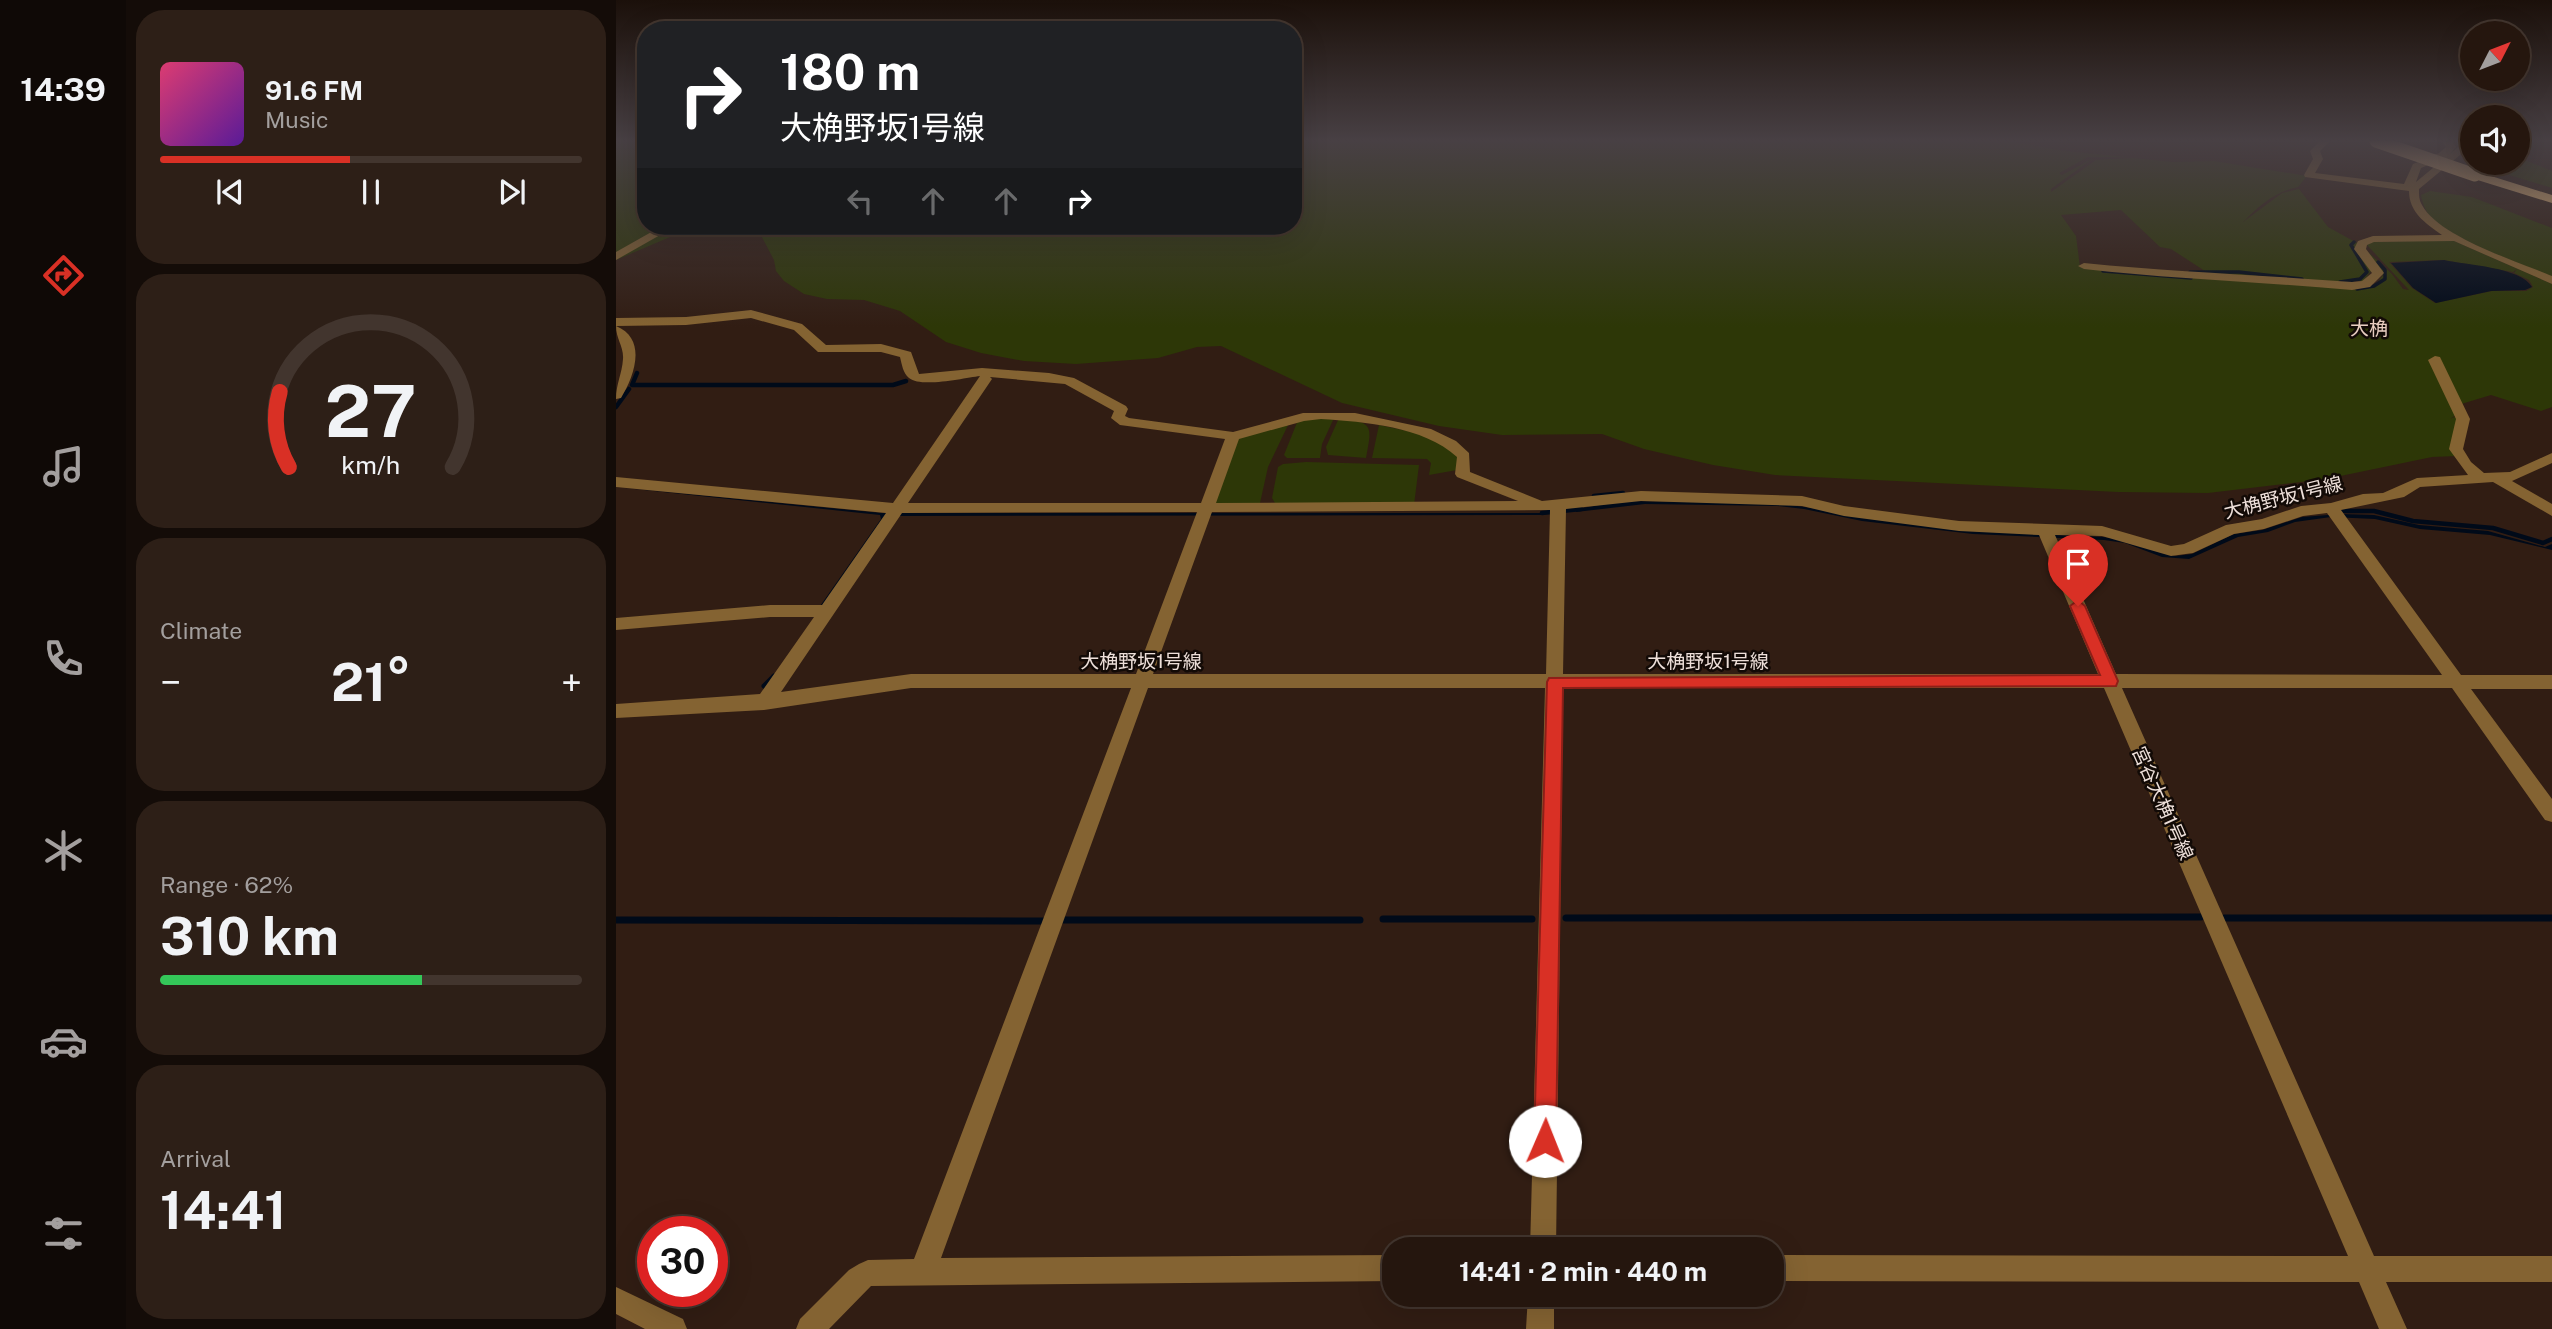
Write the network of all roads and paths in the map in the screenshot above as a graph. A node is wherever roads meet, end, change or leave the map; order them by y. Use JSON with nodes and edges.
{"nodes":[{"id":1,"x":2414,"y":203,"type":"edge"},
{"id":2,"x":654,"y":235,"type":"edge"},
{"id":3,"x":2455,"y":238,"type":"junction"},
{"id":4,"x":616,"y":257,"type":"edge"},
{"id":5,"x":2084,"y":266,"type":"dead end"},
{"id":6,"x":2552,"y":280,"type":"edge"},
{"id":7,"x":616,"y":322,"type":"edge"},
{"id":8,"x":616,"y":330,"type":"edge"},
{"id":9,"x":2435,"y":360,"type":"dead end"},
{"id":10,"x":985,"y":379,"type":"dead end"},
{"id":11,"x":616,"y":394,"type":"edge"},
{"id":12,"x":1233,"y":436,"type":"junction"},
{"id":13,"x":2552,"y":457,"type":"edge"},
{"id":14,"x":2490,"y":479,"type":"junction"},
{"id":15,"x":1477,"y":480,"type":"junction"},
{"id":16,"x":616,"y":482,"type":"edge"},
{"id":17,"x":1551,"y":505,"type":"junction"},
{"id":18,"x":1474,"y":507,"type":"junction"},
{"id":19,"x":899,"y":508,"type":"junction"},
{"id":20,"x":1206,"y":508,"type":"junction"},
{"id":21,"x":2331,"y":508,"type":"junction"},
{"id":22,"x":2552,"y":511,"type":"edge"},
{"id":23,"x":2045,"y":530,"type":"junction"},
{"id":24,"x":825,"y":611,"type":"junction"},
{"id":25,"x":616,"y":624,"type":"edge"},
{"id":26,"x":2110,"y":681,"type":"junction"},
{"id":27,"x":1140,"y":682,"type":"junction"},
{"id":28,"x":1555,"y":682,"type":"junction"},
{"id":29,"x":2458,"y":682,"type":"junction"},
{"id":30,"x":2552,"y":682,"type":"edge"},
{"id":31,"x":764,"y":703,"type":"junction"},
{"id":32,"x":616,"y":710,"type":"edge"},
{"id":33,"x":2552,"y":814,"type":"edge"},
{"id":34,"x":1543,"y":1237,"type":"edge"},
{"id":35,"x":1382,"y":1268,"type":"edge"},
{"id":36,"x":1784,"y":1268,"type":"edge"},
{"id":37,"x":2367,"y":1268,"type":"junction"},
{"id":38,"x":2552,"y":1269,"type":"edge"},
{"id":39,"x":923,"y":1271,"type":"junction"},
{"id":40,"x":616,"y":1300,"type":"edge"},
{"id":41,"x":1541,"y":1307,"type":"edge"},
{"id":42,"x":673,"y":1329,"type":"edge"},
{"id":43,"x":810,"y":1329,"type":"edge"},
{"id":44,"x":1540,"y":1329,"type":"edge"},
{"id":45,"x":2393,"y":1329,"type":"edge"}],
"edges":[{"from":1,"to":3,"type":"street"},
{"from":2,"to":4,"type":"street"},
{"from":3,"to":5,"type":"street"},
{"from":3,"to":6,"type":"street"},
{"from":7,"to":12,"type":"street"},
{"from":8,"to":11,"type":"street"},
{"from":9,"to":14,"type":"street"},
{"from":10,"to":19,"type":"street"},
{"from":12,"to":15,"type":"street"},
{"from":12,"to":20,"type":"street"},
{"from":13,"to":14,"type":"street","name":"大桷野坂1号線"},
{"from":14,"to":21,"type":"street","name":"大桷野坂1号線"},
{"from":14,"to":22,"type":"street"},
{"from":15,"to":17,"type":"street"},
{"from":15,"to":18,"type":"street"},
{"from":16,"to":19,"type":"street","name":"大桷野坂1号線"},
{"from":17,"to":18,"type":"street","name":"大桷野坂1号線"},
{"from":17,"to":23,"type":"street","name":"大桷野坂1号線"},
{"from":17,"to":28,"type":"street"},
{"from":18,"to":20,"type":"street","name":"大桷野坂1号線"},
{"from":19,"to":20,"type":"street","name":"大桷野坂1号線"},
{"from":19,"to":24,"type":"street"},
{"from":20,"to":27,"type":"street"},
{"from":21,"to":23,"type":"street","name":"大桷野坂1号線"},
{"from":21,"to":29,"type":"street"},
{"from":23,"to":26,"type":"street"},
{"from":24,"to":25,"type":"street"},
{"from":24,"to":31,"type":"street"},
{"from":26,"to":28,"type":"street","name":"大桷野坂1号線"},
{"from":26,"to":29,"type":"street"},
{"from":26,"to":37,"type":"street","name":"宮谷大桷1号線"},
{"from":27,"to":28,"type":"street","name":"大桷野坂1号線"},
{"from":27,"to":31,"type":"street","name":"大桷野坂1号線"},
{"from":27,"to":39,"type":"street"},
{"from":28,"to":34,"type":"street"},
{"from":29,"to":30,"type":"street"},
{"from":29,"to":33,"type":"street"},
{"from":31,"to":32,"type":"street","name":"大桷野坂1号線"},
{"from":35,"to":39,"type":"street"},
{"from":36,"to":37,"type":"street"},
{"from":37,"to":38,"type":"street"},
{"from":37,"to":45,"type":"street","name":"宮谷大桷1号線"},
{"from":39,"to":43,"type":"street"},
{"from":40,"to":42,"type":"street"},
{"from":41,"to":44,"type":"street"}]}
